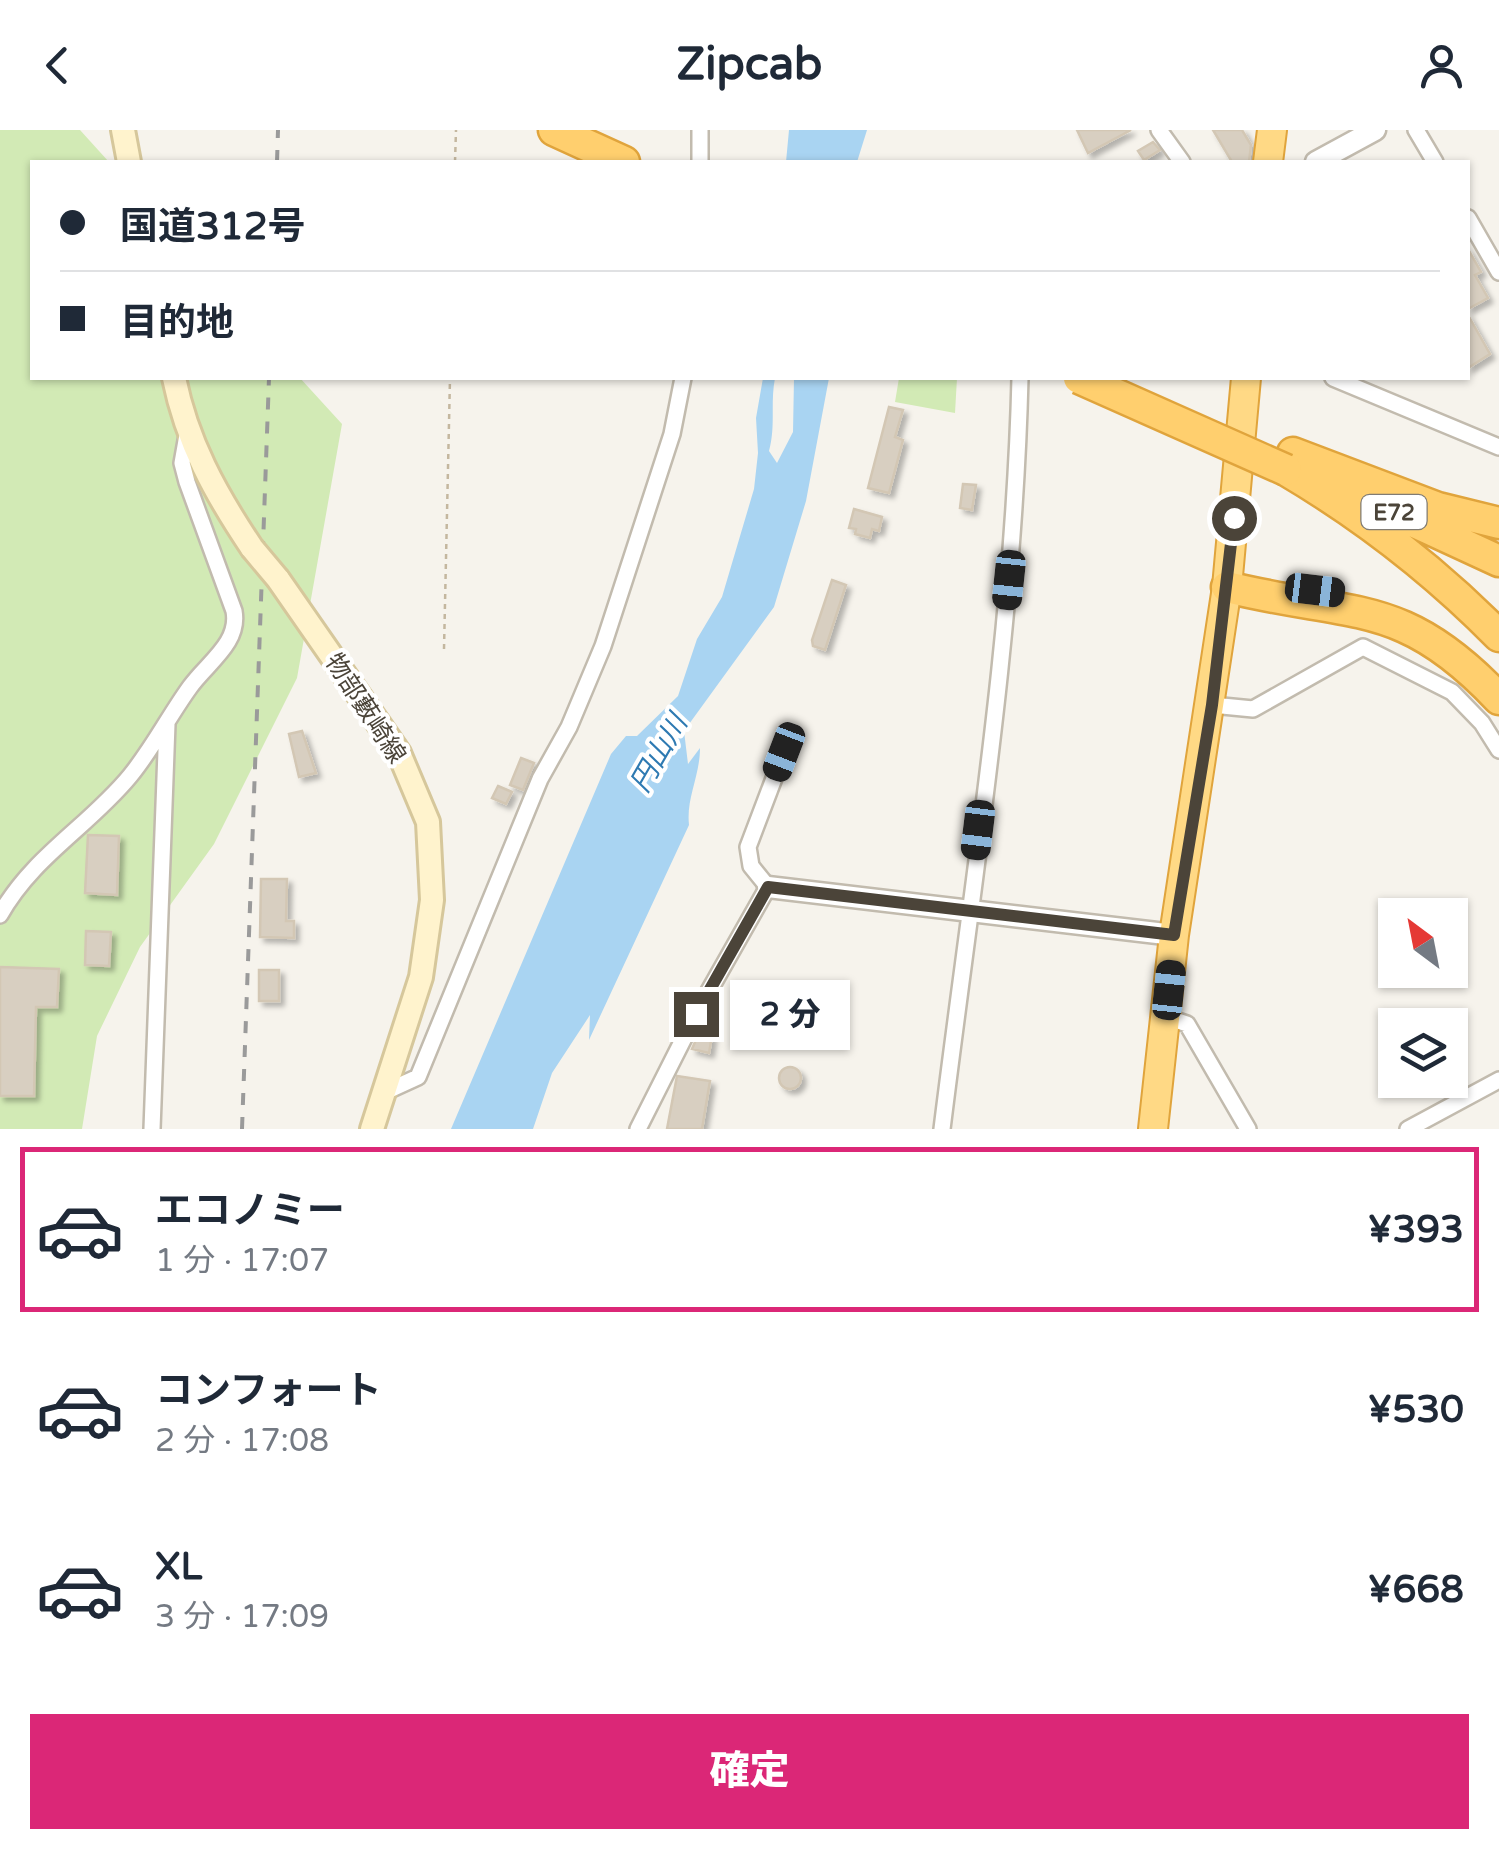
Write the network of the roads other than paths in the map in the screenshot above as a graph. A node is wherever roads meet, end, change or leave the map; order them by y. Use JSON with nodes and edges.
{"nodes":[{"id":1,"x":122,"y":130,"type":"edge"},
{"id":2,"x":554,"y":130,"type":"edge"},
{"id":3,"x":700,"y":130,"type":"edge"},
{"id":4,"x":1159,"y":130,"type":"edge"},
{"id":5,"x":1272,"y":130,"type":"edge"},
{"id":6,"x":1375,"y":130,"type":"edge"},
{"id":7,"x":1416,"y":130,"type":"edge"},
{"id":8,"x":129,"y":160,"type":"edge"},
{"id":9,"x":620,"y":160,"type":"edge"},
{"id":10,"x":700,"y":160,"type":"edge"},
{"id":11,"x":1181,"y":160,"type":"edge"},
{"id":12,"x":1268,"y":160,"type":"edge"},
{"id":13,"x":1320,"y":160,"type":"edge"},
{"id":14,"x":1434,"y":160,"type":"edge"},
{"id":15,"x":1470,"y":221,"type":"edge"},
{"id":16,"x":1499,"y":272,"type":"edge"},
{"id":17,"x":174,"y":380,"type":"edge"},
{"id":18,"x":683,"y":380,"type":"edge"},
{"id":19,"x":1020,"y":380,"type":"edge"},
{"id":20,"x":1085,"y":380,"type":"edge"},
{"id":21,"x":1104,"y":380,"type":"edge"},
{"id":22,"x":1246,"y":380,"type":"edge"},
{"id":23,"x":1338,"y":380,"type":"edge"},
{"id":24,"x":187,"y":435,"type":"junction"},
{"id":25,"x":1499,"y":448,"type":"edge"},
{"id":26,"x":1289,"y":463,"type":"junction"},
{"id":27,"x":1499,"y":523,"type":"edge"},
{"id":28,"x":1499,"y":561,"type":"edge"},
{"id":29,"x":1227,"y":587,"type":"junction"},
{"id":30,"x":1499,"y":636,"type":"edge"},
{"id":31,"x":1499,"y":678,"type":"edge"},
{"id":32,"x":1499,"y":699,"type":"edge"},
{"id":33,"x":1212,"y":705,"type":"junction"},
{"id":34,"x":166,"y":724,"type":"junction"},
{"id":35,"x":1499,"y":750,"type":"edge"},
{"id":36,"x":784,"y":752,"type":"dead end"},
{"id":37,"x":768,"y":887,"type":"junction"},
{"id":38,"x":969,"y":909,"type":"junction"},
{"id":39,"x":0,"y":916,"type":"edge"},
{"id":40,"x":1174,"y":935,"type":"junction"},
{"id":41,"x":1166,"y":1018,"type":"junction"},
{"id":42,"x":1499,"y":1080,"type":"edge"},
{"id":43,"x":383,"y":1093,"type":"junction"},
{"id":44,"x":152,"y":1129,"type":"edge"},
{"id":45,"x":372,"y":1129,"type":"edge"},
{"id":46,"x":638,"y":1129,"type":"edge"},
{"id":47,"x":942,"y":1129,"type":"edge"},
{"id":48,"x":1153,"y":1129,"type":"edge"},
{"id":49,"x":1248,"y":1129,"type":"edge"},
{"id":50,"x":1408,"y":1129,"type":"edge"}],
"edges":[{"from":1,"to":8,"type":"main road"},
{"from":2,"to":9,"type":"highway"},
{"from":3,"to":10,"type":"street"},
{"from":4,"to":11,"type":"street"},
{"from":5,"to":12,"type":"highway"},
{"from":6,"to":13,"type":"street"},
{"from":7,"to":14,"type":"street"},
{"from":15,"to":16,"type":"street"},
{"from":17,"to":24,"type":"main road","name":"物部藪崎線"},
{"from":18,"to":43,"type":"street"},
{"from":19,"to":38,"type":"street"},
{"from":20,"to":26,"type":"highway","bridge":true},
{"from":21,"to":26,"type":"highway"},
{"from":22,"to":29,"type":"highway"},
{"from":23,"to":25,"type":"street"},
{"from":24,"to":34,"type":"street"},
{"from":24,"to":43,"type":"main road","name":"物部藪崎線","bridge":true},
{"from":26,"to":27,"type":"highway"},
{"from":26,"to":28,"type":"highway","number":"E72"},
{"from":26,"to":30,"type":"highway"},
{"from":29,"to":31,"type":"highway"},
{"from":29,"to":32,"type":"highway"},
{"from":29,"to":33,"type":"highway"},
{"from":33,"to":35,"type":"street"},
{"from":33,"to":40,"type":"highway"},
{"from":34,"to":39,"type":"street"},
{"from":34,"to":44,"type":"street"},
{"from":36,"to":37,"type":"street"},
{"from":37,"to":38,"type":"street"},
{"from":37,"to":46,"type":"street"},
{"from":38,"to":40,"type":"street"},
{"from":38,"to":47,"type":"street"},
{"from":40,"to":41,"type":"highway"},
{"from":41,"to":48,"type":"highway"},
{"from":41,"to":49,"type":"street"},
{"from":42,"to":50,"type":"street"},
{"from":43,"to":45,"type":"main road","name":"物部藪崎線"}]}
